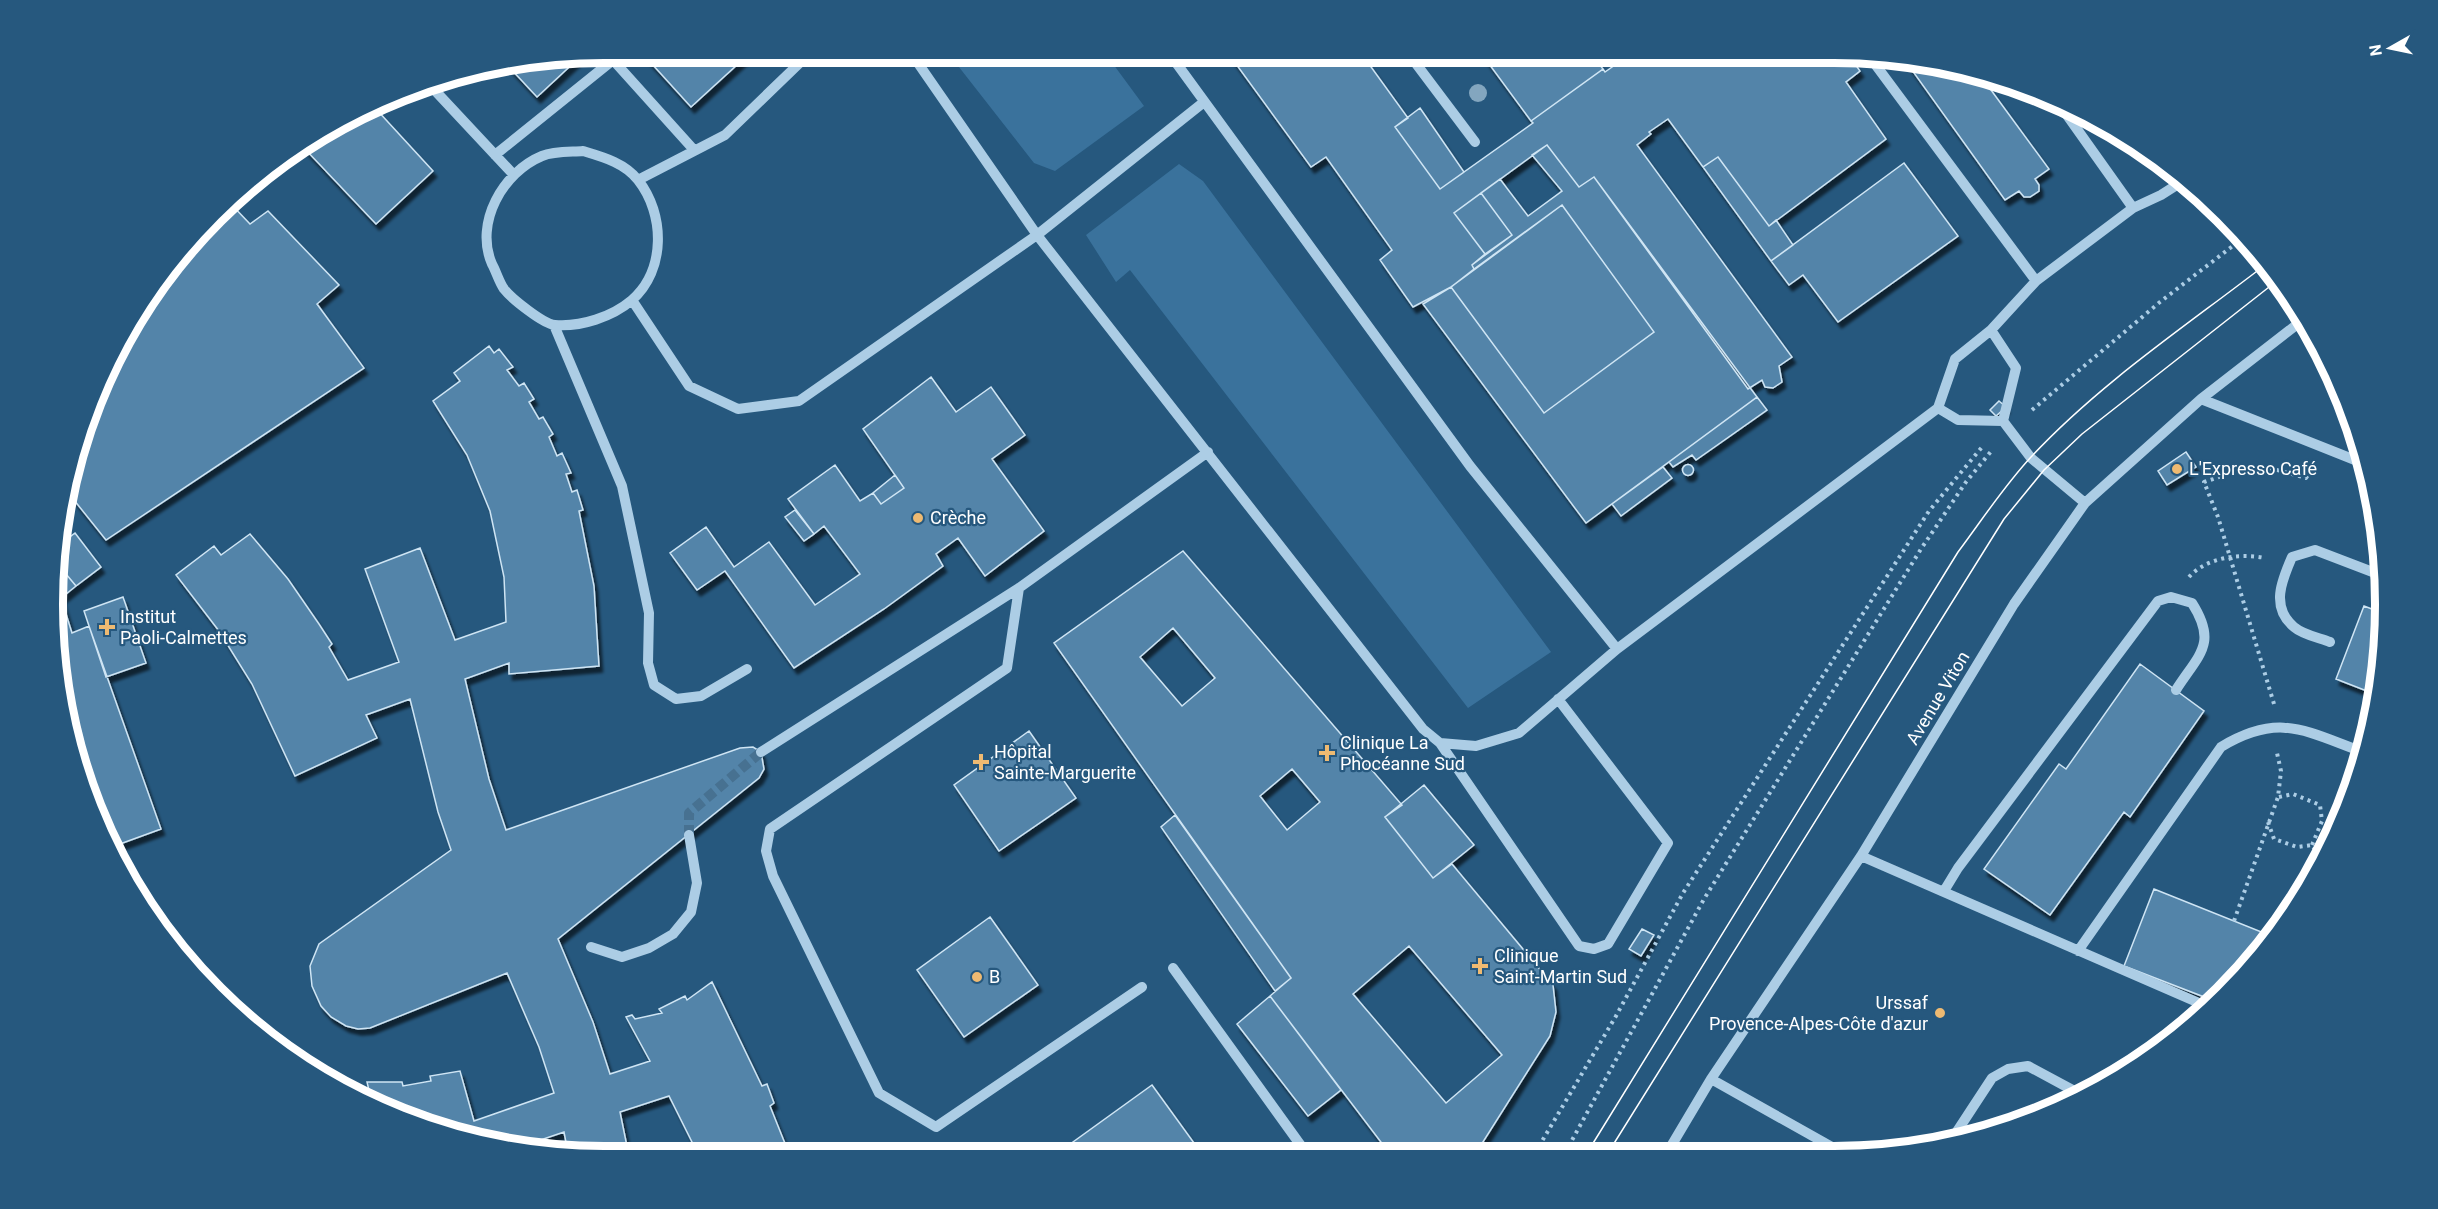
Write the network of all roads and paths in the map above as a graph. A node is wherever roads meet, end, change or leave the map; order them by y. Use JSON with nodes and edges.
{"nodes":[{"id":1,"x":608,"y":63,"type":"edge"},
{"id":2,"x":623,"y":63,"type":"edge"},
{"id":3,"x":799,"y":63,"type":"edge"},
{"id":4,"x":919,"y":63,"type":"edge"},
{"id":5,"x":1177,"y":63,"type":"edge"},
{"id":6,"x":1416,"y":63,"type":"edge"},
{"id":7,"x":1875,"y":65,"type":"edge"},
{"id":8,"x":436,"y":90,"type":"edge"},
{"id":9,"x":1204,"y":102,"type":"junction"},
{"id":10,"x":2068,"y":117,"type":"edge"},
{"id":11,"x":1475,"y":142,"type":"dead end"},
{"id":12,"x":694,"y":150,"type":"junction"},
{"id":13,"x":495,"y":155,"type":"junction"},
{"id":14,"x":513,"y":174,"type":"junction"},
{"id":15,"x":638,"y":180,"type":"junction"},
{"id":16,"x":2176,"y":185,"type":"edge"},
{"id":17,"x":2133,"y":208,"type":"junction"},
{"id":18,"x":1037,"y":234,"type":"junction"},
{"id":19,"x":2237,"y":243,"type":"edge"},
{"id":20,"x":2036,"y":281,"type":"junction"},
{"id":21,"x":632,"y":300,"type":"junction"},
{"id":22,"x":554,"y":325,"type":"junction"},
{"id":23,"x":2296,"y":325,"type":"edge"},
{"id":24,"x":1991,"y":330,"type":"junction"},
{"id":25,"x":2201,"y":399,"type":"junction"},
{"id":26,"x":1938,"y":408,"type":"junction"},
{"id":27,"x":2006,"y":425,"type":"junction"},
{"id":28,"x":2326,"y":449,"type":"junction"},
{"id":29,"x":1208,"y":452,"type":"junction"},
{"id":30,"x":2356,"y":460,"type":"edge"},
{"id":31,"x":2085,"y":503,"type":"junction"},
{"id":32,"x":2223,"y":537,"type":"dead end"},
{"id":33,"x":2289,"y":562,"type":"junction"},
{"id":34,"x":2374,"y":573,"type":"edge"},
{"id":35,"x":1019,"y":588,"type":"junction"},
{"id":36,"x":2171,"y":597,"type":"junction"},
{"id":37,"x":2330,"y":642,"type":"dead end"},
{"id":38,"x":1617,"y":649,"type":"junction"},
{"id":39,"x":747,"y":669,"type":"dead end"},
{"id":40,"x":2176,"y":690,"type":"dead end"},
{"id":41,"x":1558,"y":699,"type":"junction"},
{"id":42,"x":1440,"y":743,"type":"junction"},
{"id":43,"x":2356,"y":749,"type":"edge"},
{"id":44,"x":761,"y":752,"type":"tunnel mouth"},
{"id":45,"x":2278,"y":797,"type":"dead end"},
{"id":46,"x":2268,"y":822,"type":"dead end"},
{"id":47,"x":689,"y":835,"type":"tunnel mouth"},
{"id":48,"x":2312,"y":845,"type":"junction"},
{"id":49,"x":2315,"y":851,"type":"edge"},
{"id":50,"x":1862,"y":856,"type":"junction"},
{"id":51,"x":1944,"y":891,"type":"junction"},
{"id":52,"x":591,"y":947,"type":"dead end"},
{"id":53,"x":2078,"y":951,"type":"junction"},
{"id":54,"x":1173,"y":968,"type":"dead end"},
{"id":55,"x":1142,"y":987,"type":"dead end"},
{"id":56,"x":2200,"y":1003,"type":"edge"},
{"id":57,"x":1711,"y":1079,"type":"junction"},
{"id":58,"x":2073,"y":1090,"type":"edge"},
{"id":59,"x":1957,"y":1132,"type":"edge"},
{"id":60,"x":1301,"y":1146,"type":"edge"},
{"id":61,"x":1539,"y":1146,"type":"edge"},
{"id":62,"x":1569,"y":1146,"type":"edge"},
{"id":63,"x":1671,"y":1146,"type":"edge"},
{"id":64,"x":1830,"y":1146,"type":"edge"}],
"edges":[{"from":1,"to":13,"type":"street"},
{"from":2,"to":12,"type":"street"},
{"from":3,"to":12,"type":"street"},
{"from":4,"to":18,"type":"street"},
{"from":5,"to":9,"type":"street"},
{"from":6,"to":11,"type":"street"},
{"from":7,"to":20,"type":"street"},
{"from":8,"to":13,"type":"street"},
{"from":9,"to":18,"type":"street"},
{"from":9,"to":38,"type":"street"},
{"from":10,"to":17,"type":"street"},
{"from":12,"to":15,"type":"street"},
{"from":13,"to":14,"type":"street"},
{"from":14,"to":15,"type":"street"},
{"from":14,"to":22,"type":"street"},
{"from":15,"to":21,"type":"street"},
{"from":16,"to":17,"type":"street"},
{"from":17,"to":20,"type":"street"},
{"from":18,"to":21,"type":"street"},
{"from":18,"to":29,"type":"street"},
{"from":19,"to":27,"type":"path"},
{"from":20,"to":24,"type":"street"},
{"from":21,"to":22,"type":"street"},
{"from":22,"to":39,"type":"street"},
{"from":23,"to":25,"type":"street","name":"Avenue Viton"},
{"from":24,"to":26,"type":"street"},
{"from":24,"to":27,"type":"street"},
{"from":25,"to":28,"type":"street"},
{"from":25,"to":31,"type":"street","name":"Avenue Viton"},
{"from":26,"to":27,"type":"street"},
{"from":26,"to":38,"type":"street"},
{"from":27,"to":31,"type":"street"},
{"from":27,"to":61,"type":"path"},
{"from":27,"to":62,"type":"path"},
{"from":28,"to":30,"type":"street"},
{"from":28,"to":32,"type":"path"},
{"from":29,"to":35,"type":"street"},
{"from":29,"to":42,"type":"street"},
{"from":31,"to":50,"type":"street","name":"Avenue Viton"},
{"from":33,"to":34,"type":"street"},
{"from":33,"to":36,"type":"path"},
{"from":33,"to":37,"type":"street"},
{"from":35,"to":44,"type":"street"},
{"from":35,"to":55,"type":"street"},
{"from":36,"to":40,"type":"street"},
{"from":36,"to":51,"type":"street"},
{"from":38,"to":41,"type":"street"},
{"from":41,"to":42,"type":"street"},
{"from":41,"to":42,"type":"street"},
{"from":43,"to":53,"type":"street"},
{"from":45,"to":48,"type":"path"},
{"from":46,"to":48,"type":"path"},
{"from":47,"to":52,"type":"street"},
{"from":48,"to":49,"type":"path"},
{"from":50,"to":51,"type":"street"},
{"from":50,"to":57,"type":"street","name":"Avenue Viton"},
{"from":51,"to":53,"type":"street"},
{"from":53,"to":56,"type":"street"},
{"from":54,"to":60,"type":"street"},
{"from":57,"to":63,"type":"street","name":"Avenue Viton"},
{"from":57,"to":64,"type":"street"},
{"from":58,"to":59,"type":"street"}]}
